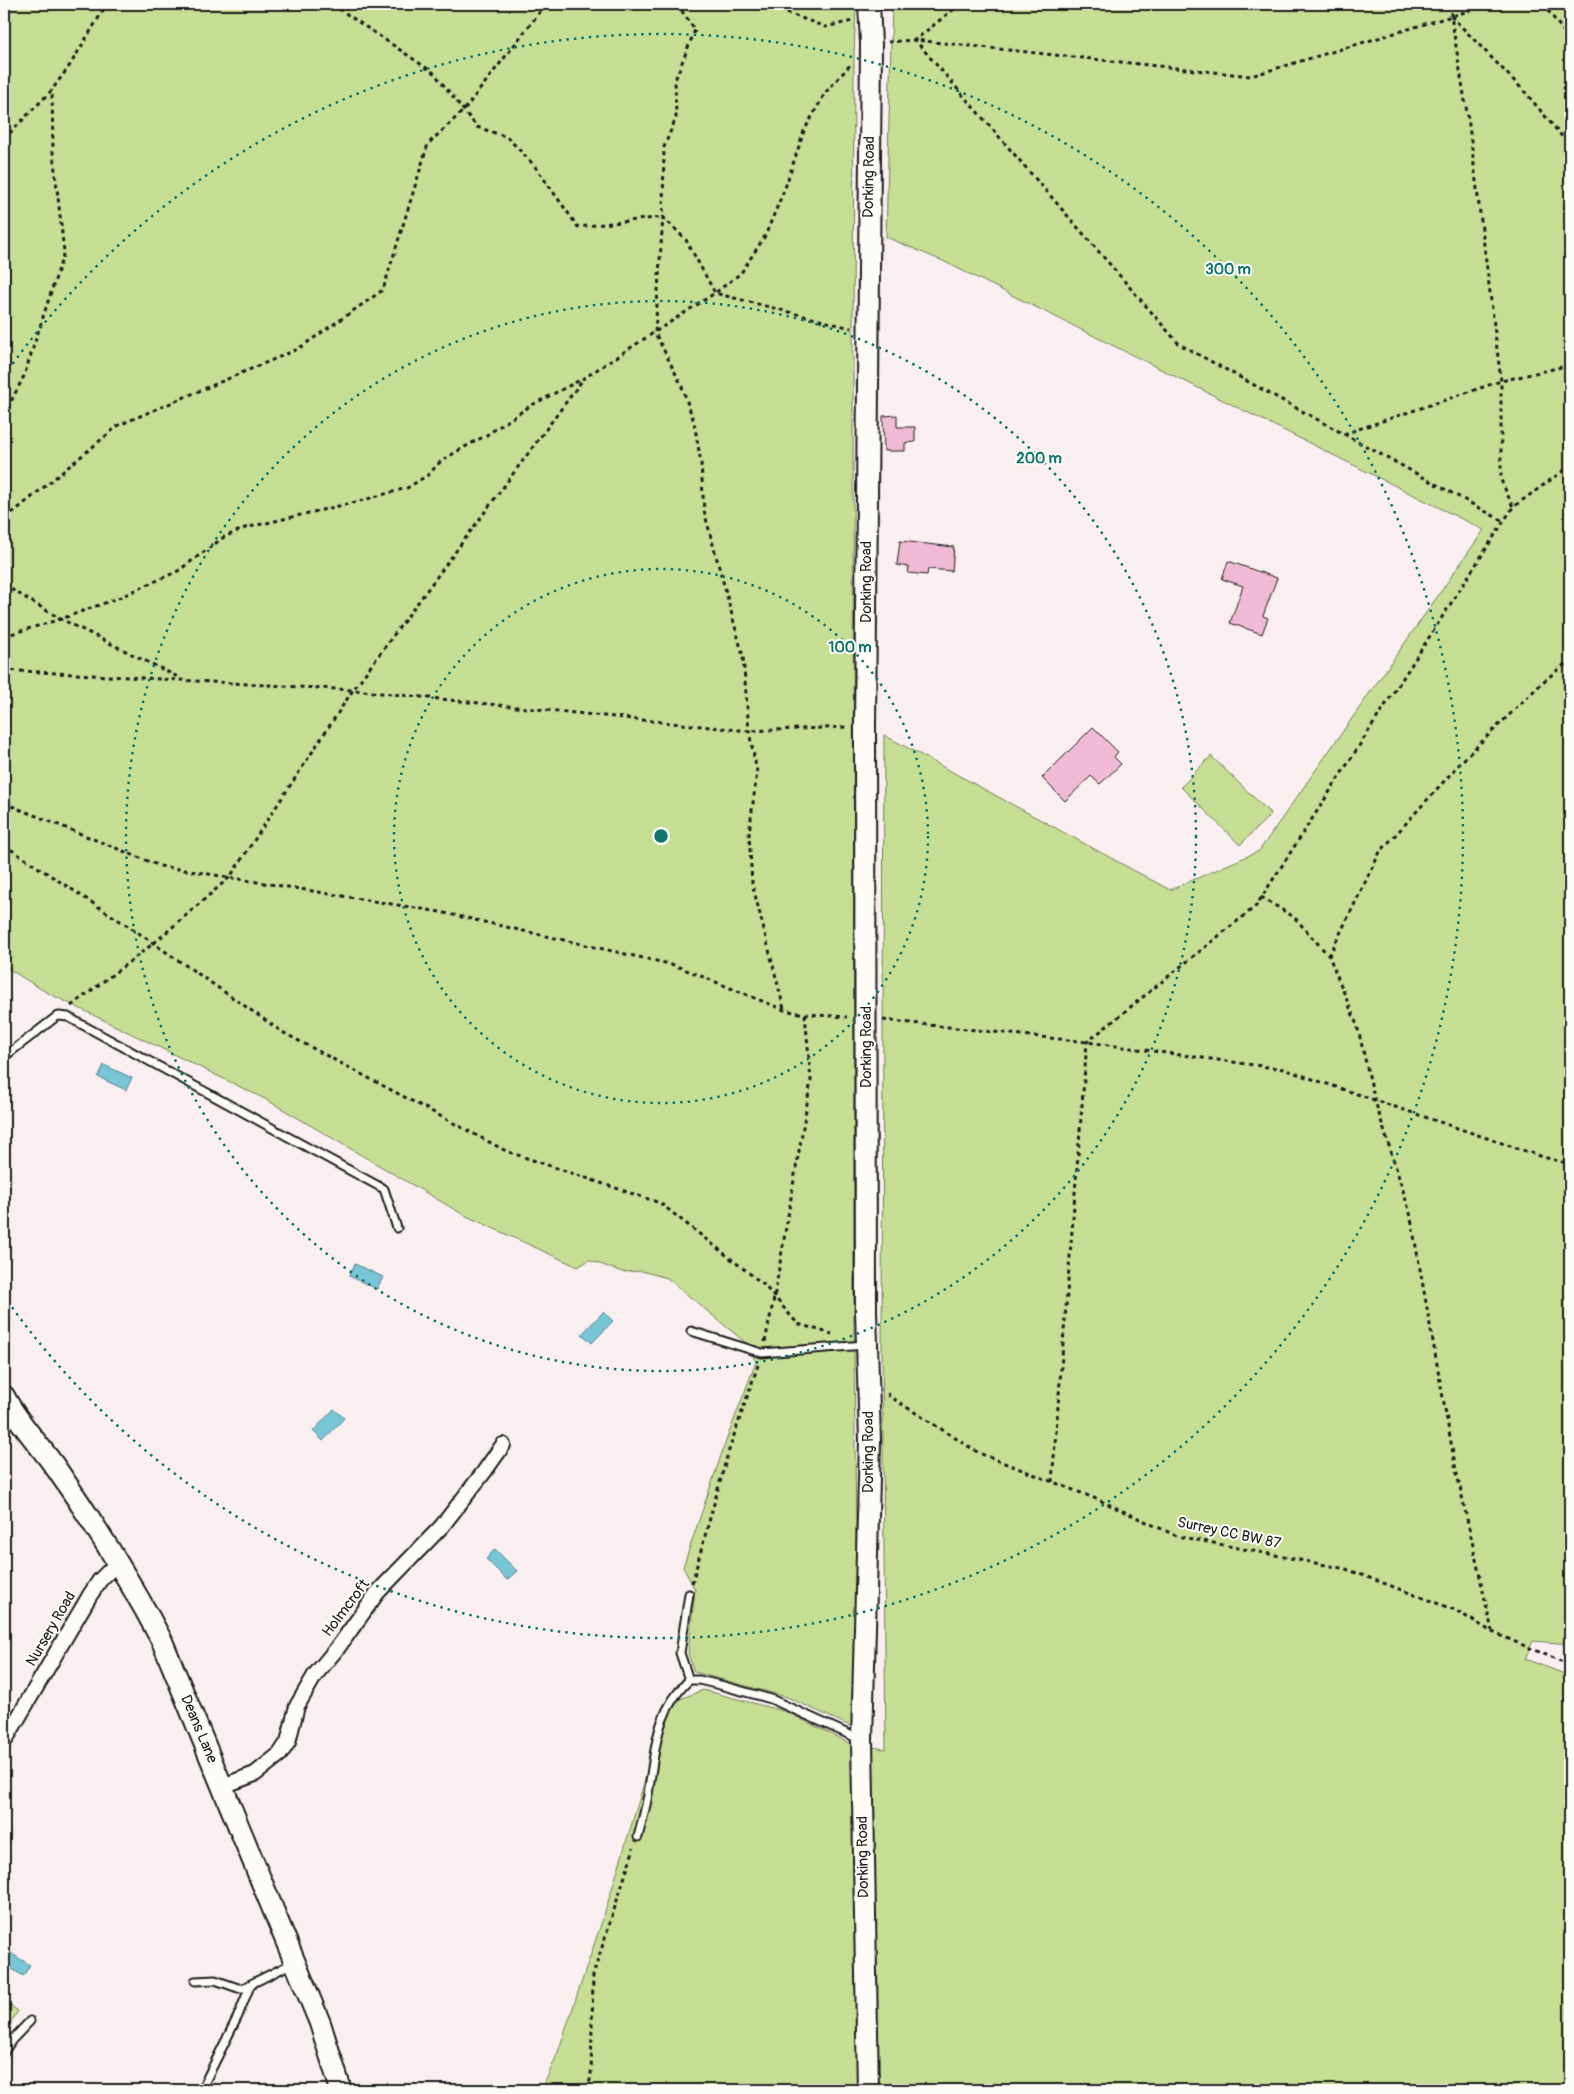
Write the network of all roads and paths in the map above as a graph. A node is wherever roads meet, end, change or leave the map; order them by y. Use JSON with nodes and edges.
{"nodes":[{"id":1,"x":107,"y":4,"type":"edge"},
{"id":2,"x":332,"y":4,"type":"edge"},
{"id":3,"x":546,"y":4,"type":"edge"},
{"id":4,"x":678,"y":4,"type":"edge"},
{"id":5,"x":764,"y":4,"type":"edge"},
{"id":6,"x":960,"y":4,"type":"edge"},
{"id":7,"x":1451,"y":4,"type":"edge"},
{"id":8,"x":1492,"y":4,"type":"edge"},
{"id":9,"x":1543,"y":4,"type":"edge"},
{"id":10,"x":869,"y":11,"type":"edge"},
{"id":11,"x":1451,"y":16,"type":"junction"},
{"id":12,"x":914,"y":40,"type":"junction"},
{"id":13,"x":1570,"y":40,"type":"edge"},
{"id":14,"x":871,"y":44,"type":"junction"},
{"id":15,"x":52,"y":90,"type":"junction"},
{"id":16,"x":464,"y":110,"type":"junction"},
{"id":17,"x":4,"y":139,"type":"edge"},
{"id":18,"x":1570,"y":146,"type":"edge"},
{"id":19,"x":663,"y":217,"type":"junction"},
{"id":20,"x":715,"y":293,"type":"junction"},
{"id":21,"x":655,"y":332,"type":"junction"},
{"id":22,"x":869,"y":333,"type":"junction"},
{"id":23,"x":1570,"y":365,"type":"edge"},
{"id":24,"x":584,"y":378,"type":"junction"},
{"id":25,"x":1502,"y":381,"type":"junction"},
{"id":26,"x":4,"y":416,"type":"edge"},
{"id":27,"x":1344,"y":434,"type":"junction"},
{"id":28,"x":1570,"y":466,"type":"edge"},
{"id":29,"x":1513,"y":507,"type":"junction"},
{"id":30,"x":4,"y":516,"type":"edge"},
{"id":31,"x":1504,"y":521,"type":"junction"},
{"id":32,"x":4,"y":585,"type":"edge"},
{"id":33,"x":61,"y":619,"type":"junction"},
{"id":34,"x":4,"y":636,"type":"edge"},
{"id":35,"x":1570,"y":660,"type":"edge"},
{"id":36,"x":4,"y":670,"type":"edge"},
{"id":37,"x":182,"y":679,"type":"junction"},
{"id":38,"x":353,"y":690,"type":"junction"},
{"id":39,"x":865,"y":727,"type":"junction"},
{"id":40,"x":749,"y":731,"type":"junction"},
{"id":41,"x":4,"y":803,"type":"edge"},
{"id":42,"x":4,"y":845,"type":"edge"},
{"id":43,"x":230,"y":877,"type":"junction"},
{"id":44,"x":1261,"y":897,"type":"junction"},
{"id":45,"x":154,"y":943,"type":"junction"},
{"id":46,"x":1329,"y":956,"type":"junction"},
{"id":47,"x":784,"y":1010,"type":"junction"},
{"id":48,"x":805,"y":1014,"type":"junction"},
{"id":49,"x":866,"y":1018,"type":"junction"},
{"id":50,"x":53,"y":1020,"type":"junction"},
{"id":51,"x":1087,"y":1042,"type":"junction"},
{"id":52,"x":4,"y":1057,"type":"edge"},
{"id":53,"x":1376,"y":1101,"type":"junction"},
{"id":54,"x":1570,"y":1164,"type":"edge"},
{"id":55,"x":398,"y":1228,"type":"dead end"},
{"id":56,"x":774,"y":1298,"type":"junction"},
{"id":57,"x":691,"y":1331,"type":"dead end"},
{"id":58,"x":833,"y":1334,"type":"dead end"},
{"id":59,"x":867,"y":1345,"type":"junction"},
{"id":60,"x":762,"y":1353,"type":"junction"},
{"id":61,"x":885,"y":1388,"type":"dead end"},
{"id":62,"x":4,"y":1396,"type":"edge"},
{"id":63,"x":503,"y":1444,"type":"dead end"},
{"id":64,"x":1052,"y":1482,"type":"junction"},
{"id":65,"x":118,"y":1562,"type":"junction"},
{"id":66,"x":689,"y":1594,"type":"joint"},
{"id":67,"x":1492,"y":1632,"type":"junction"},
{"id":68,"x":1570,"y":1665,"type":"edge"},
{"id":69,"x":689,"y":1680,"type":"junction"},
{"id":70,"x":862,"y":1740,"type":"junction"},
{"id":71,"x":4,"y":1742,"type":"edge"},
{"id":72,"x":223,"y":1786,"type":"junction"},
{"id":73,"x":638,"y":1837,"type":"joint"},
{"id":74,"x":295,"y":1962,"type":"junction"},
{"id":75,"x":194,"y":1981,"type":"dead end"},
{"id":76,"x":250,"y":1986,"type":"junction"},
{"id":77,"x":30,"y":2021,"type":"dead end"},
{"id":78,"x":4,"y":2052,"type":"edge"},
{"id":79,"x":201,"y":2090,"type":"edge"},
{"id":80,"x":341,"y":2090,"type":"edge"},
{"id":81,"x":587,"y":2090,"type":"edge"},
{"id":82,"x":868,"y":2090,"type":"edge"}],
"edges":[{"from":1,"to":15,"type":"path"},
{"from":2,"to":16,"type":"path"},
{"from":3,"to":16,"type":"path"},
{"from":4,"to":19,"type":"path"},
{"from":5,"to":10,"type":"path"},
{"from":6,"to":12,"type":"path"},
{"from":7,"to":11,"type":"path"},
{"from":8,"to":11,"type":"path"},
{"from":9,"to":13,"type":"path"},
{"from":10,"to":14,"type":"main road","name":"Dorking Road"},
{"from":11,"to":12,"type":"path"},
{"from":11,"to":18,"type":"path"},
{"from":11,"to":25,"type":"path"},
{"from":12,"to":14,"type":"path"},
{"from":12,"to":27,"type":"path"},
{"from":14,"to":20,"type":"path"},
{"from":14,"to":22,"type":"main road","name":"Dorking Road"},
{"from":15,"to":17,"type":"path"},
{"from":15,"to":26,"type":"path"},
{"from":16,"to":19,"type":"path"},
{"from":16,"to":30,"type":"path"},
{"from":19,"to":20,"type":"path"},
{"from":19,"to":21,"type":"path"},
{"from":20,"to":21,"type":"path"},
{"from":20,"to":22,"type":"path"},
{"from":21,"to":24,"type":"path"},
{"from":21,"to":40,"type":"path"},
{"from":22,"to":39,"type":"main road","name":"Dorking Road"},
{"from":23,"to":25,"type":"path"},
{"from":24,"to":33,"type":"path"},
{"from":24,"to":38,"type":"path"},
{"from":25,"to":27,"type":"path"},
{"from":25,"to":29,"type":"path"},
{"from":27,"to":31,"type":"path"},
{"from":28,"to":29,"type":"path"},
{"from":29,"to":31,"type":"path"},
{"from":31,"to":44,"type":"path"},
{"from":32,"to":33,"type":"path"},
{"from":33,"to":34,"type":"path"},
{"from":33,"to":37,"type":"path"},
{"from":35,"to":46,"type":"path"},
{"from":36,"to":37,"type":"path"},
{"from":37,"to":38,"type":"path"},
{"from":38,"to":40,"type":"path"},
{"from":38,"to":43,"type":"path"},
{"from":39,"to":40,"type":"path"},
{"from":39,"to":49,"type":"main road","name":"Dorking Road"},
{"from":40,"to":47,"type":"path"},
{"from":41,"to":43,"type":"path"},
{"from":42,"to":45,"type":"path"},
{"from":43,"to":45,"type":"path"},
{"from":43,"to":47,"type":"path"},
{"from":44,"to":46,"type":"path"},
{"from":44,"to":51,"type":"path"},
{"from":45,"to":50,"type":"path"},
{"from":45,"to":56,"type":"path"},
{"from":46,"to":53,"type":"path"},
{"from":47,"to":48,"type":"path"},
{"from":48,"to":49,"type":"path"},
{"from":48,"to":56,"type":"path"},
{"from":49,"to":51,"type":"path"},
{"from":49,"to":59,"type":"main road","name":"Dorking Road"},
{"from":50,"to":52,"type":"lane"},
{"from":50,"to":55,"type":"lane"},
{"from":51,"to":53,"type":"path"},
{"from":51,"to":64,"type":"path"},
{"from":53,"to":54,"type":"path"},
{"from":53,"to":67,"type":"path"},
{"from":56,"to":58,"type":"path"},
{"from":56,"to":60,"type":"path"},
{"from":57,"to":60,"type":"lane"},
{"from":59,"to":60,"type":"lane"},
{"from":59,"to":70,"type":"main road","name":"Dorking Road"},
{"from":60,"to":66,"type":"path"},
{"from":61,"to":64,"type":"path","name":"Surrey CC BW 87"},
{"from":62,"to":65,"type":"main road","name":"Deans Lane"},
{"from":63,"to":72,"type":"street","name":"Holmcroft"},
{"from":64,"to":67,"type":"path","name":"Surrey CC BW 87"},
{"from":65,"to":71,"type":"street","name":"Nursery Road"},
{"from":65,"to":72,"type":"main road","name":"Deans Lane"},
{"from":66,"to":69,"type":"lane"},
{"from":67,"to":68,"type":"path","name":"Surrey CC BW 87"},
{"from":69,"to":70,"type":"lane"},
{"from":69,"to":73,"type":"lane"},
{"from":70,"to":82,"type":"main road","name":"Dorking Road"},
{"from":72,"to":74,"type":"main road","name":"Deans Lane"},
{"from":73,"to":81,"type":"path"},
{"from":74,"to":76,"type":"lane"},
{"from":74,"to":80,"type":"main road","name":"Deans Lane"},
{"from":75,"to":76,"type":"lane"},
{"from":76,"to":79,"type":"lane"},
{"from":77,"to":78,"type":"lane"}]}
